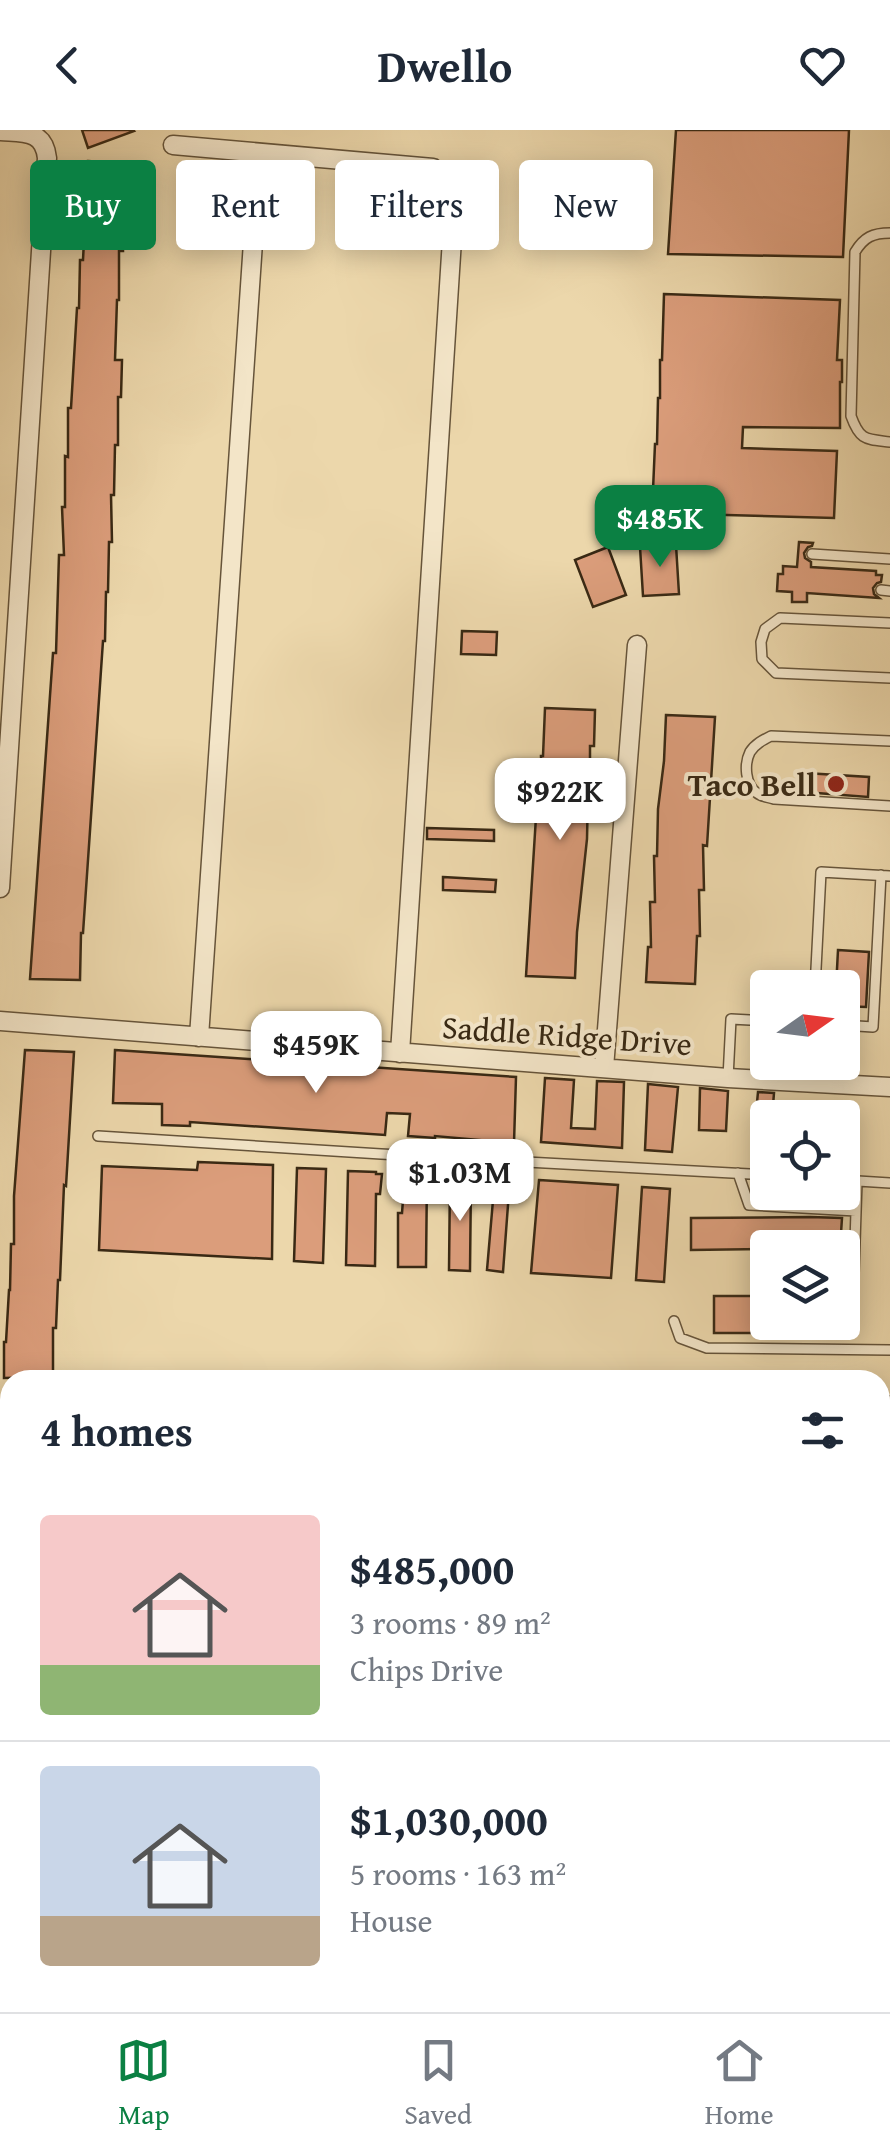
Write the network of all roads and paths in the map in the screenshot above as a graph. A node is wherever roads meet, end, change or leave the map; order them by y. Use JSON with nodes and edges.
{"nodes":[{"id":1,"x":0,"y":131,"type":"edge"},
{"id":2,"x":174,"y":145,"type":"dead end"},
{"id":3,"x":259,"y":154,"type":"junction"},
{"id":4,"x":890,"y":233,"type":"edge"},
{"id":5,"x":890,"y":442,"type":"edge"},
{"id":6,"x":812,"y":554,"type":"dead end"},
{"id":7,"x":890,"y":558,"type":"edge"},
{"id":8,"x":890,"y":623,"type":"edge"},
{"id":9,"x":636,"y":646,"type":"dead end"},
{"id":10,"x":890,"y":678,"type":"edge"},
{"id":11,"x":890,"y":741,"type":"edge"},
{"id":12,"x":890,"y":806,"type":"edge"},
{"id":13,"x":885,"y":876,"type":"edge"},
{"id":14,"x":0,"y":888,"type":"edge"},
{"id":15,"x":816,"y":970,"type":"edge"},
{"id":16,"x":750,"y":1020,"type":"edge"},
{"id":17,"x":0,"y":1021,"type":"edge"},
{"id":18,"x":860,"y":1026,"type":"edge"},
{"id":19,"x":199,"y":1038,"type":"junction"},
{"id":20,"x":400,"y":1053,"type":"junction"},
{"id":21,"x":604,"y":1068,"type":"junction"},
{"id":22,"x":728,"y":1078,"type":"junction"},
{"id":23,"x":802,"y":1080,"type":"edge"},
{"id":24,"x":802,"y":1083,"type":"junction"},
{"id":25,"x":890,"y":1087,"type":"edge"},
{"id":26,"x":98,"y":1136,"type":"dead end"},
{"id":27,"x":738,"y":1173,"type":"junction"},
{"id":28,"x":750,"y":1174,"type":"edge"},
{"id":29,"x":860,"y":1181,"type":"edge"},
{"id":30,"x":890,"y":1183,"type":"edge"},
{"id":31,"x":856,"y":1211,"type":"joint"},
{"id":32,"x":855,"y":1230,"type":"edge"},
{"id":33,"x":674,"y":1322,"type":"dead end"},
{"id":34,"x":890,"y":1350,"type":"edge"}],
"edges":[{"from":1,"to":14,"type":"street"},
{"from":2,"to":3,"type":"street"},
{"from":3,"to":19,"type":"street"},
{"from":3,"to":20,"type":"street"},
{"from":4,"to":5,"type":"lane"},
{"from":6,"to":7,"type":"lane"},
{"from":8,"to":10,"type":"lane"},
{"from":9,"to":21,"type":"street"},
{"from":11,"to":12,"type":"lane"},
{"from":13,"to":15,"type":"lane"},
{"from":13,"to":18,"type":"lane"},
{"from":16,"to":22,"type":"lane"},
{"from":17,"to":19,"type":"street","name":"Saddle Ridge Drive"},
{"from":19,"to":20,"type":"street","name":"Saddle Ridge Drive"},
{"from":20,"to":21,"type":"street","name":"Saddle Ridge Drive"},
{"from":21,"to":22,"type":"street","name":"Saddle Ridge Drive"},
{"from":22,"to":24,"type":"street","name":"Saddle Ridge Drive"},
{"from":23,"to":24,"type":"lane"},
{"from":24,"to":25,"type":"street","name":"Saddle Ridge Drive"},
{"from":26,"to":27,"type":"lane"},
{"from":27,"to":28,"type":"lane"},
{"from":27,"to":31,"type":"lane"},
{"from":29,"to":30,"type":"lane"},
{"from":31,"to":32,"type":"lane"},
{"from":33,"to":34,"type":"lane"}]}
